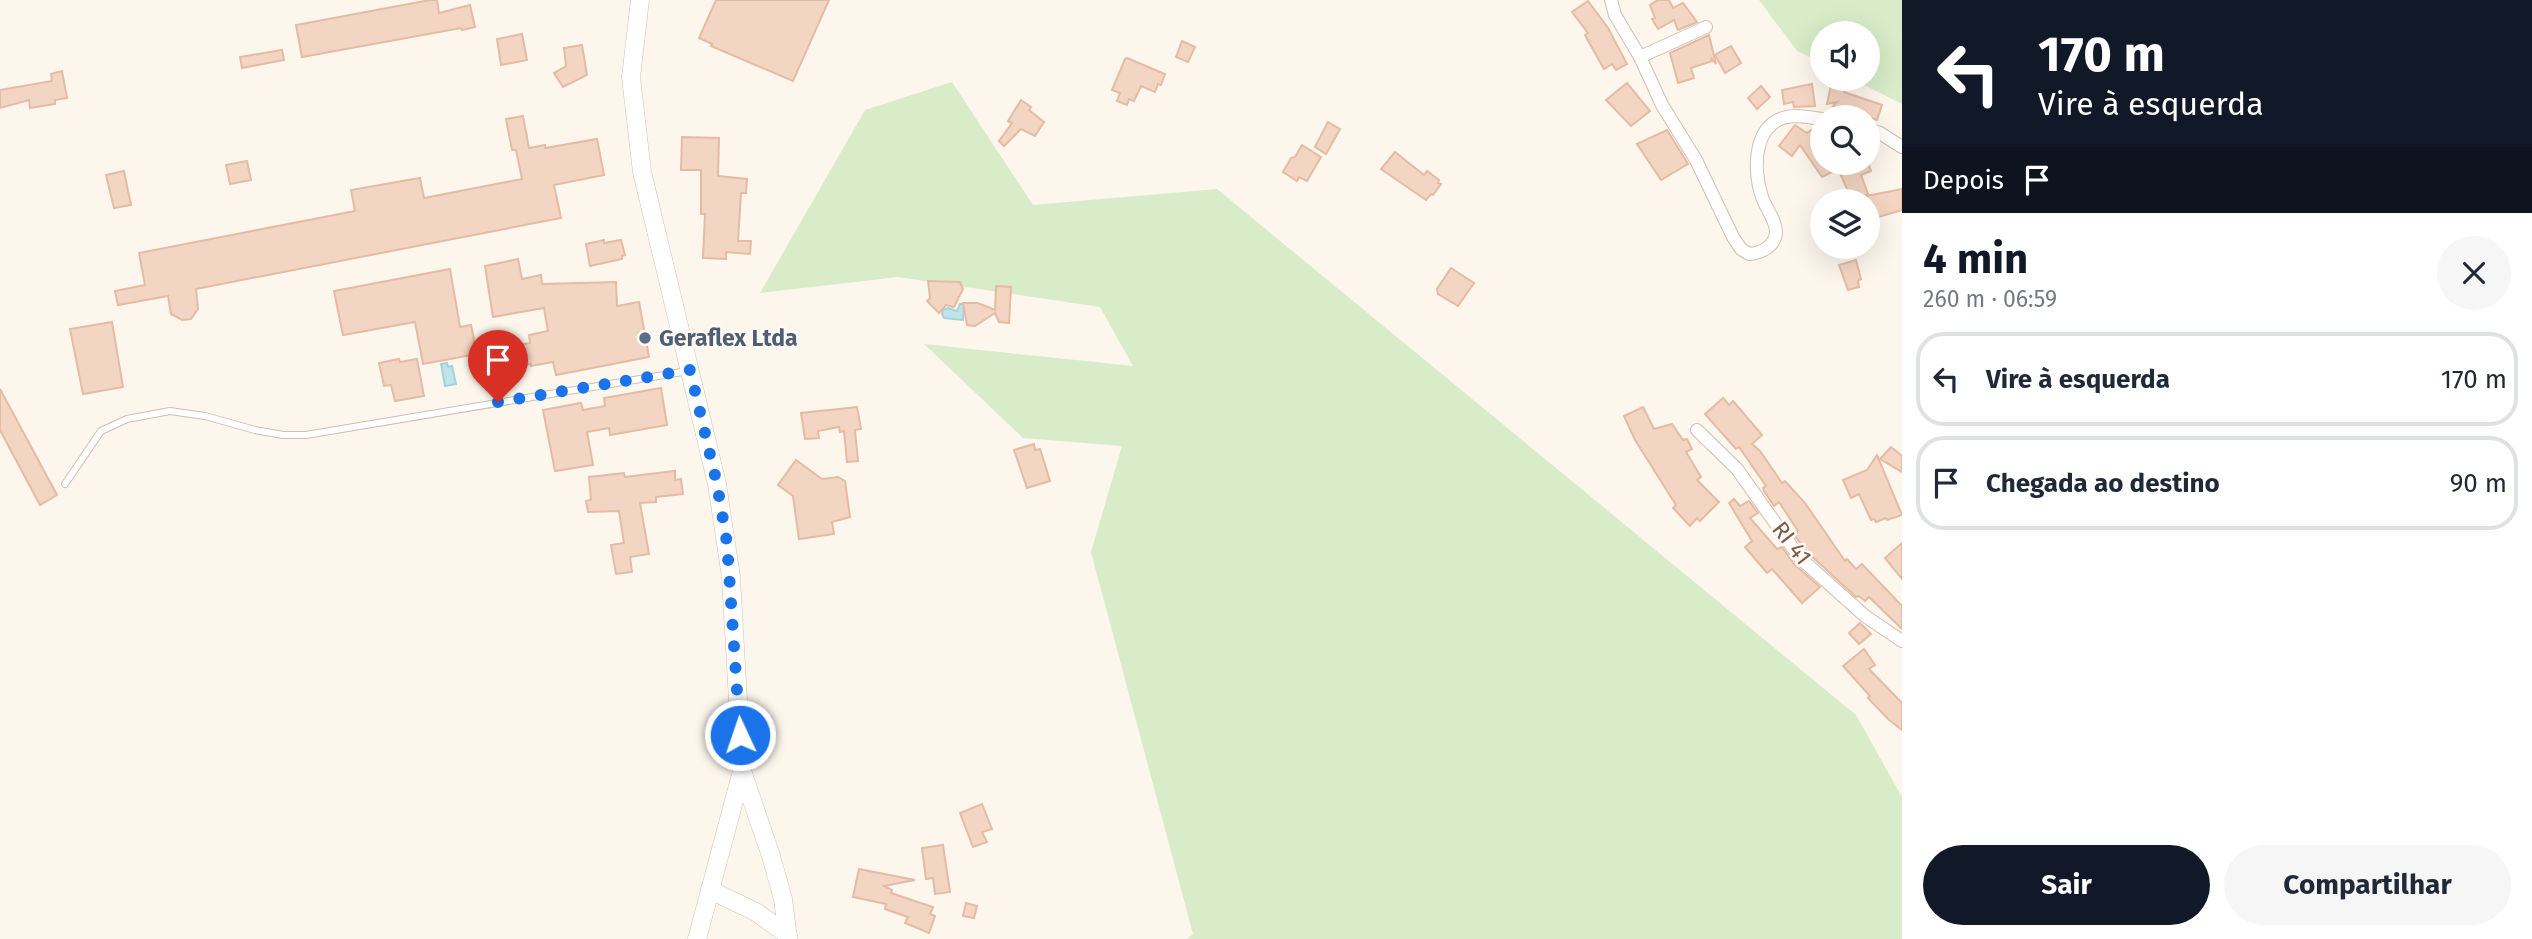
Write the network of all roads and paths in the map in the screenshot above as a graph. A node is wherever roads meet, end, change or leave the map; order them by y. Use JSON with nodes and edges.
{"nodes":[{"id":1,"x":640,"y":0,"type":"edge"},
{"id":2,"x":1611,"y":0,"type":"edge"},
{"id":3,"x":1706,"y":27,"type":"dead end"},
{"id":4,"x":1640,"y":57,"type":"junction"},
{"id":5,"x":1810,"y":118,"type":"edge"},
{"id":6,"x":1880,"y":133,"type":"edge"},
{"id":7,"x":1902,"y":147,"type":"edge"},
{"id":8,"x":690,"y":370,"type":"junction"},
{"id":9,"x":1697,"y":430,"type":"dead end"},
{"id":10,"x":65,"y":484,"type":"dead end"},
{"id":11,"x":1902,"y":641,"type":"edge"},
{"id":12,"x":742,"y":771,"type":"junction"},
{"id":13,"x":710,"y":890,"type":"junction"},
{"id":14,"x":788,"y":937,"type":"edge"},
{"id":15,"x":696,"y":939,"type":"edge"}],
"edges":[{"from":1,"to":8,"type":"main road"},
{"from":2,"to":4,"type":"street"},
{"from":3,"to":4,"type":"street"},
{"from":4,"to":5,"type":"street"},
{"from":6,"to":7,"type":"street"},
{"from":8,"to":10,"type":"lane"},
{"from":8,"to":12,"type":"main road"},
{"from":9,"to":11,"type":"street","name":"RI 41"},
{"from":12,"to":13,"type":"main road"},
{"from":12,"to":14,"type":"main road"},
{"from":13,"to":14,"type":"main road"},
{"from":13,"to":15,"type":"main road"}]}
